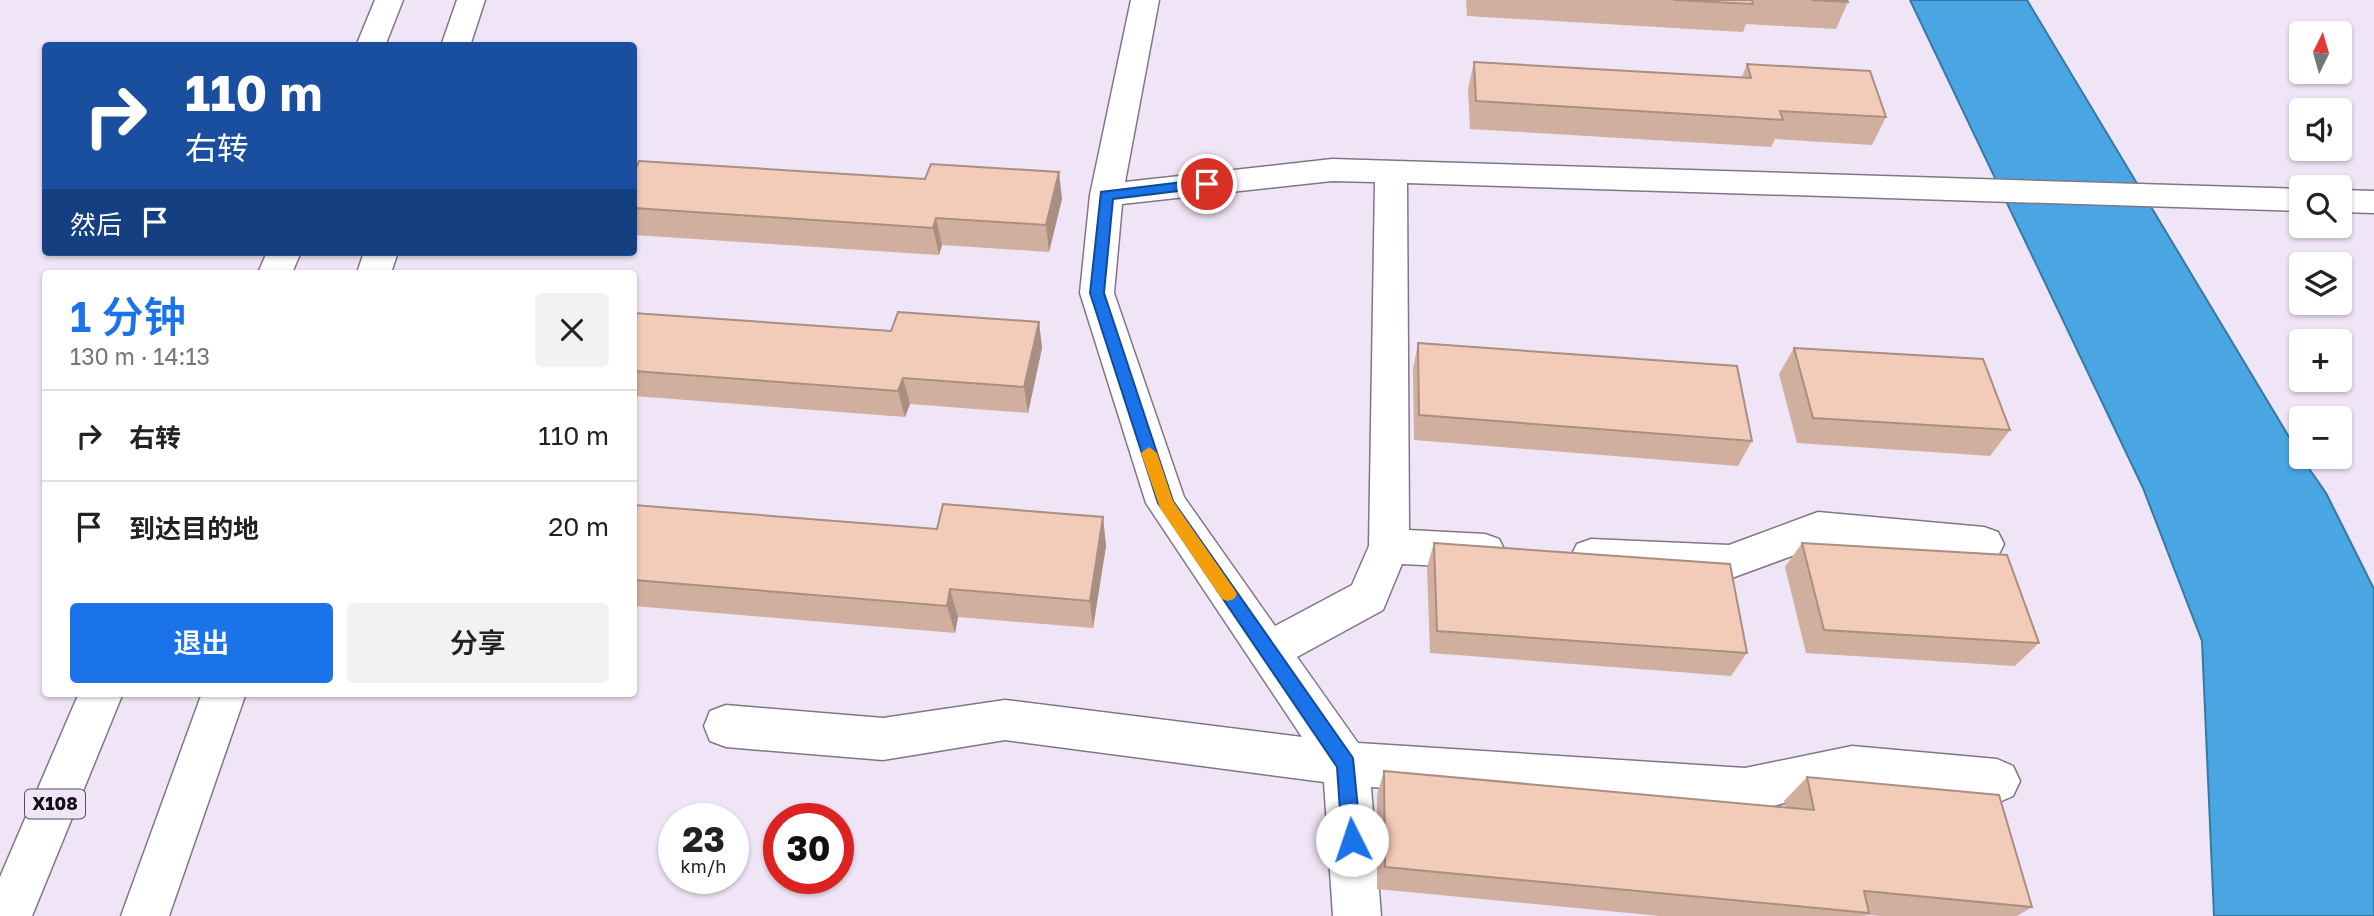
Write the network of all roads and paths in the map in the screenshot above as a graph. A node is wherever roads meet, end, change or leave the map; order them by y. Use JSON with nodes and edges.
{"nodes":[{"id":1,"x":388,"y":0,"type":"edge"},
{"id":2,"x":471,"y":0,"type":"edge"},
{"id":3,"x":1145,"y":0,"type":"edge"},
{"id":4,"x":372,"y":42,"type":"edge"},
{"id":5,"x":456,"y":42,"type":"edge"},
{"id":6,"x":1391,"y":172,"type":"junction"},
{"id":7,"x":1106,"y":195,"type":"junction"},
{"id":8,"x":2289,"y":200,"type":"edge"},
{"id":9,"x":2352,"y":201,"type":"edge"},
{"id":10,"x":2374,"y":202,"type":"edge"},
{"id":11,"x":1984,"y":544,"type":"dead end"},
{"id":12,"x":1389,"y":546,"type":"junction"},
{"id":13,"x":1268,"y":652,"type":"junction"},
{"id":14,"x":99,"y":697,"type":"edge"},
{"id":15,"x":223,"y":697,"type":"edge"},
{"id":16,"x":726,"y":726,"type":"dead end"},
{"id":17,"x":1346,"y":764,"type":"junction"},
{"id":18,"x":1997,"y":781,"type":"dead end"},
{"id":19,"x":9,"y":916,"type":"edge"},
{"id":20,"x":145,"y":916,"type":"edge"},
{"id":21,"x":1357,"y":916,"type":"edge"}],
"edges":[{"from":1,"to":4,"type":"street"},
{"from":2,"to":5,"type":"street"},
{"from":3,"to":7,"type":"street"},
{"from":6,"to":7,"type":"street"},
{"from":6,"to":8,"type":"street"},
{"from":6,"to":12,"type":"street"},
{"from":7,"to":13,"type":"street"},
{"from":9,"to":10,"type":"street"},
{"from":11,"to":12,"type":"street"},
{"from":12,"to":13,"type":"street"},
{"from":13,"to":17,"type":"street"},
{"from":14,"to":19,"type":"street","number":"X108"},
{"from":15,"to":20,"type":"street"},
{"from":16,"to":17,"type":"street"},
{"from":17,"to":18,"type":"street"},
{"from":17,"to":21,"type":"street"}]}
